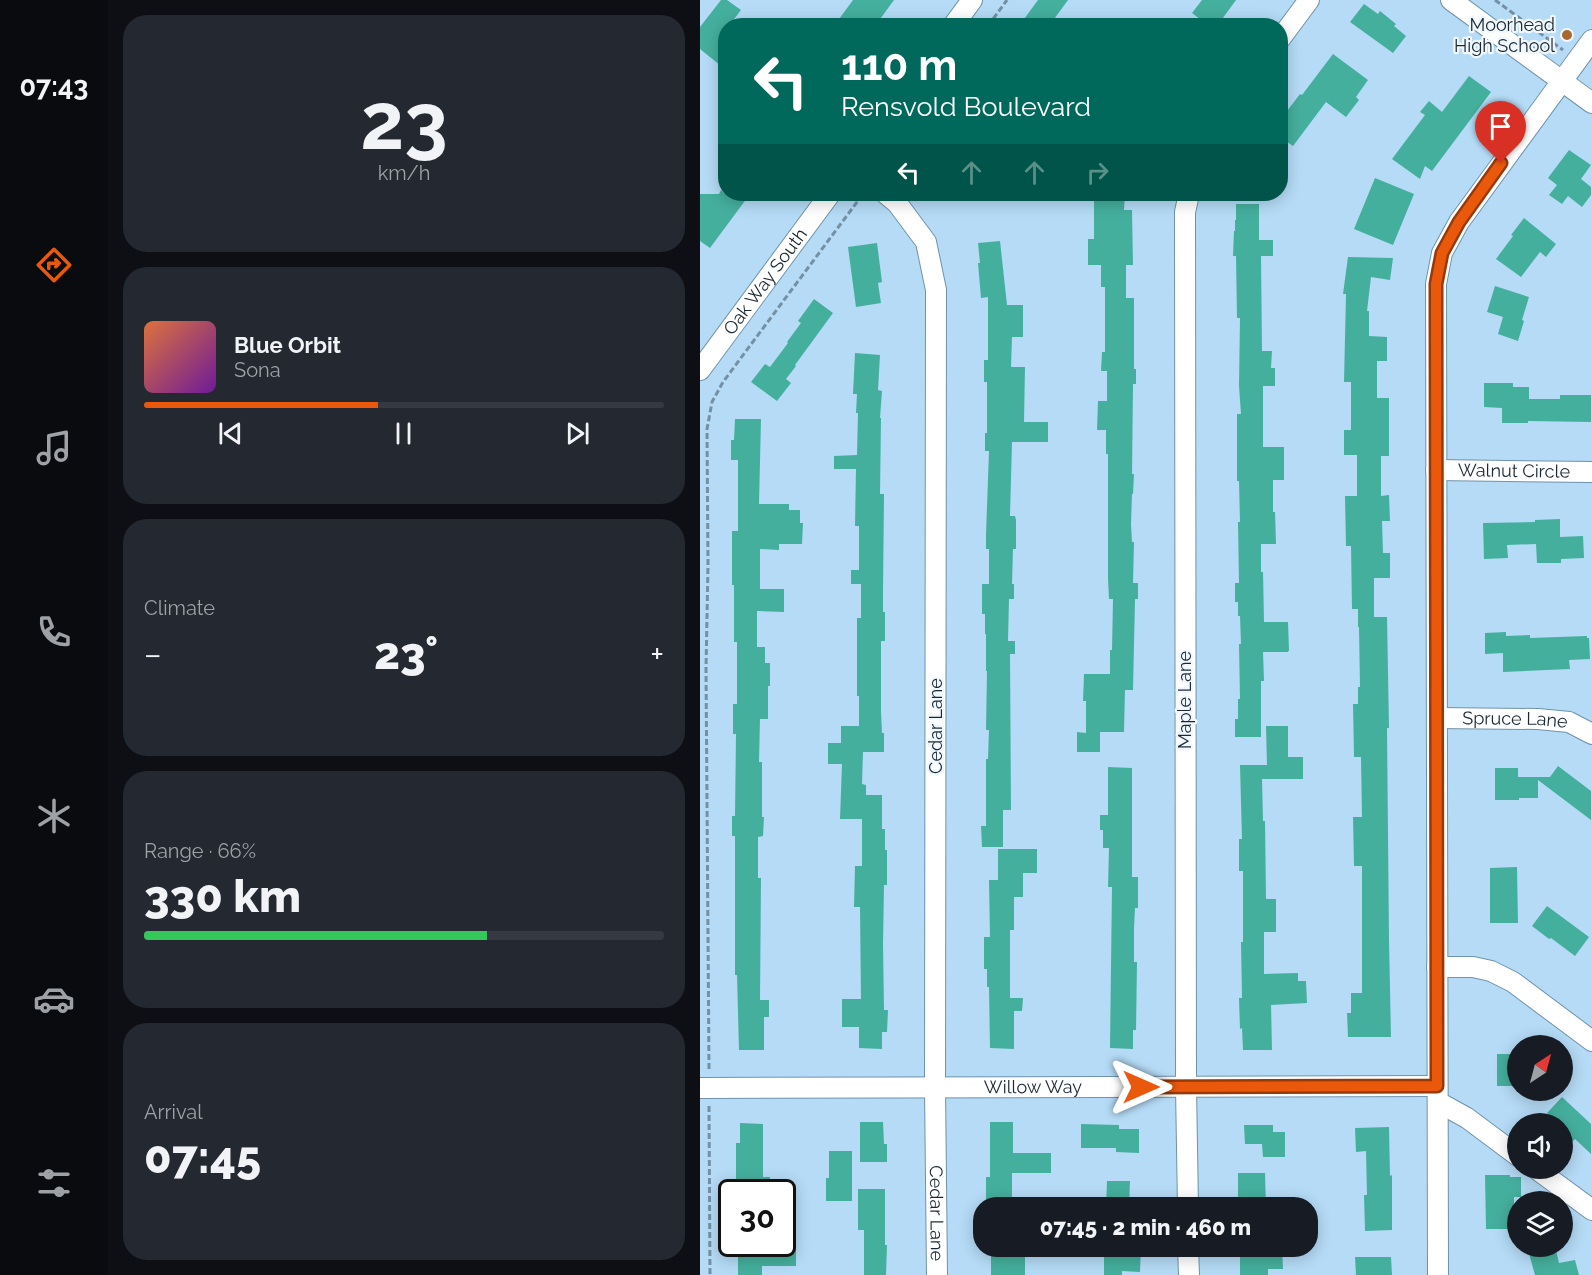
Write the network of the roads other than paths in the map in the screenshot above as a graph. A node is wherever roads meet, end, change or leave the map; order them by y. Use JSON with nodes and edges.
{"nodes":[{"id":1,"x":972,"y":0,"type":"edge"},
{"id":2,"x":1309,"y":0,"type":"edge"},
{"id":3,"x":1451,"y":0,"type":"edge"},
{"id":4,"x":960,"y":18,"type":"edge"},
{"id":5,"x":1288,"y":28,"type":"edge"},
{"id":6,"x":1591,"y":40,"type":"edge"},
{"id":7,"x":1561,"y":81,"type":"junction"},
{"id":8,"x":1591,"y":103,"type":"edge"},
{"id":9,"x":825,"y":201,"type":"edge"},
{"id":10,"x":896,"y":201,"type":"edge"},
{"id":11,"x":1187,"y":201,"type":"edge"},
{"id":12,"x":700,"y":370,"type":"edge"},
{"id":13,"x":1436,"y":470,"type":"junction"},
{"id":14,"x":1591,"y":472,"type":"edge"},
{"id":15,"x":1437,"y":718,"type":"junction"},
{"id":16,"x":1591,"y":734,"type":"edge"},
{"id":17,"x":1437,"y":968,"type":"junction"},
{"id":18,"x":1591,"y":1041,"type":"edge"},
{"id":19,"x":935,"y":1087,"type":"junction"},
{"id":20,"x":1186,"y":1087,"type":"junction"},
{"id":21,"x":704,"y":1088,"type":"edge"},
{"id":22,"x":1437,"y":1094,"type":"junction"},
{"id":23,"x":1507,"y":1148,"type":"edge"},
{"id":24,"x":1550,"y":1179,"type":"edge"},
{"id":25,"x":1188,"y":1197,"type":"edge"},
{"id":26,"x":1591,"y":1210,"type":"edge"},
{"id":27,"x":1188,"y":1257,"type":"edge"},
{"id":28,"x":937,"y":1275,"type":"edge"},
{"id":29,"x":1189,"y":1275,"type":"edge"},
{"id":30,"x":1438,"y":1275,"type":"edge"}],
"edges":[{"from":1,"to":4,"type":"street"},
{"from":2,"to":5,"type":"street"},
{"from":3,"to":7,"type":"street"},
{"from":6,"to":7,"type":"street"},
{"from":7,"to":8,"type":"street"},
{"from":7,"to":13,"type":"street"},
{"from":9,"to":12,"type":"street","name":"Oak Way South"},
{"from":10,"to":19,"type":"street","name":"Cedar Lane"},
{"from":11,"to":20,"type":"street","name":"Maple Lane"},
{"from":13,"to":14,"type":"street","name":"Walnut Circle"},
{"from":13,"to":15,"type":"street"},
{"from":15,"to":16,"type":"street","name":"Spruce Lane"},
{"from":15,"to":17,"type":"street"},
{"from":17,"to":18,"type":"street"},
{"from":17,"to":22,"type":"street"},
{"from":19,"to":20,"type":"street","name":"Willow Way"},
{"from":19,"to":21,"type":"street","name":"Willow Way"},
{"from":19,"to":28,"type":"street","name":"Cedar Lane"},
{"from":20,"to":22,"type":"street","name":"Willow Way"},
{"from":20,"to":25,"type":"street","name":"Maple Lane"},
{"from":22,"to":23,"type":"street"},
{"from":22,"to":30,"type":"street"},
{"from":24,"to":26,"type":"street"},
{"from":27,"to":29,"type":"street"}]}
